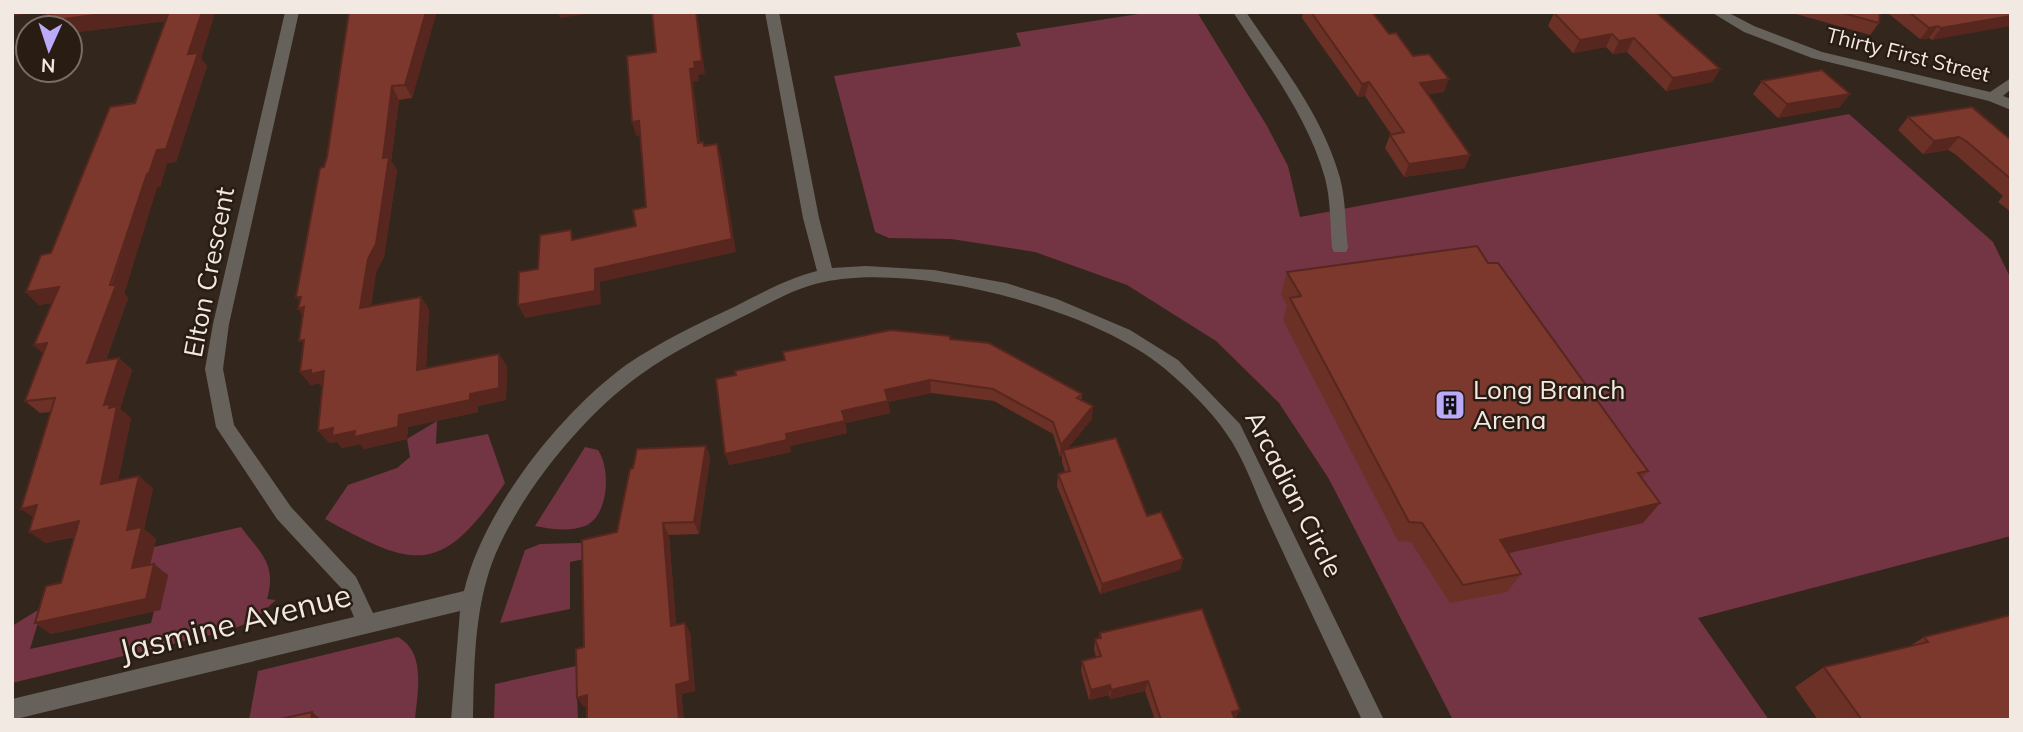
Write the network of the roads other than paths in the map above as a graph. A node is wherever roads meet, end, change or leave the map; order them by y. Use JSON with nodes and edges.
{"nodes":[{"id":1,"x":292,"y":12,"type":"edge"},
{"id":2,"x":772,"y":12,"type":"edge"},
{"id":3,"x":1239,"y":12,"type":"edge"},
{"id":4,"x":1717,"y":12,"type":"edge"},
{"id":5,"x":2011,"y":82,"type":"edge"},
{"id":6,"x":1993,"y":97,"type":"junction"},
{"id":7,"x":2011,"y":105,"type":"edge"},
{"id":8,"x":1340,"y":248,"type":"dead end"},
{"id":9,"x":826,"y":275,"type":"junction"},
{"id":10,"x":473,"y":598,"type":"junction"},
{"id":11,"x":367,"y":623,"type":"junction"},
{"id":12,"x":12,"y":710,"type":"edge"},
{"id":13,"x":462,"y":720,"type":"edge"},
{"id":14,"x":1373,"y":720,"type":"edge"}],
"edges":[{"from":1,"to":11,"type":"street","name":"Elton Crescent"},
{"from":2,"to":9,"type":"street"},
{"from":3,"to":8,"type":"street"},
{"from":4,"to":6,"type":"street","name":"Thirty First Street"},
{"from":5,"to":6,"type":"street"},
{"from":6,"to":7,"type":"street","name":"Thirty First Street"},
{"from":9,"to":10,"type":"street","name":"Arcadian Circle"},
{"from":9,"to":14,"type":"street","name":"Arcadian Circle"},
{"from":10,"to":11,"type":"street","name":"Jasmine Avenue"},
{"from":10,"to":13,"type":"street","name":"Arcadian Circle"},
{"from":11,"to":12,"type":"street","name":"Jasmine Avenue"}]}
